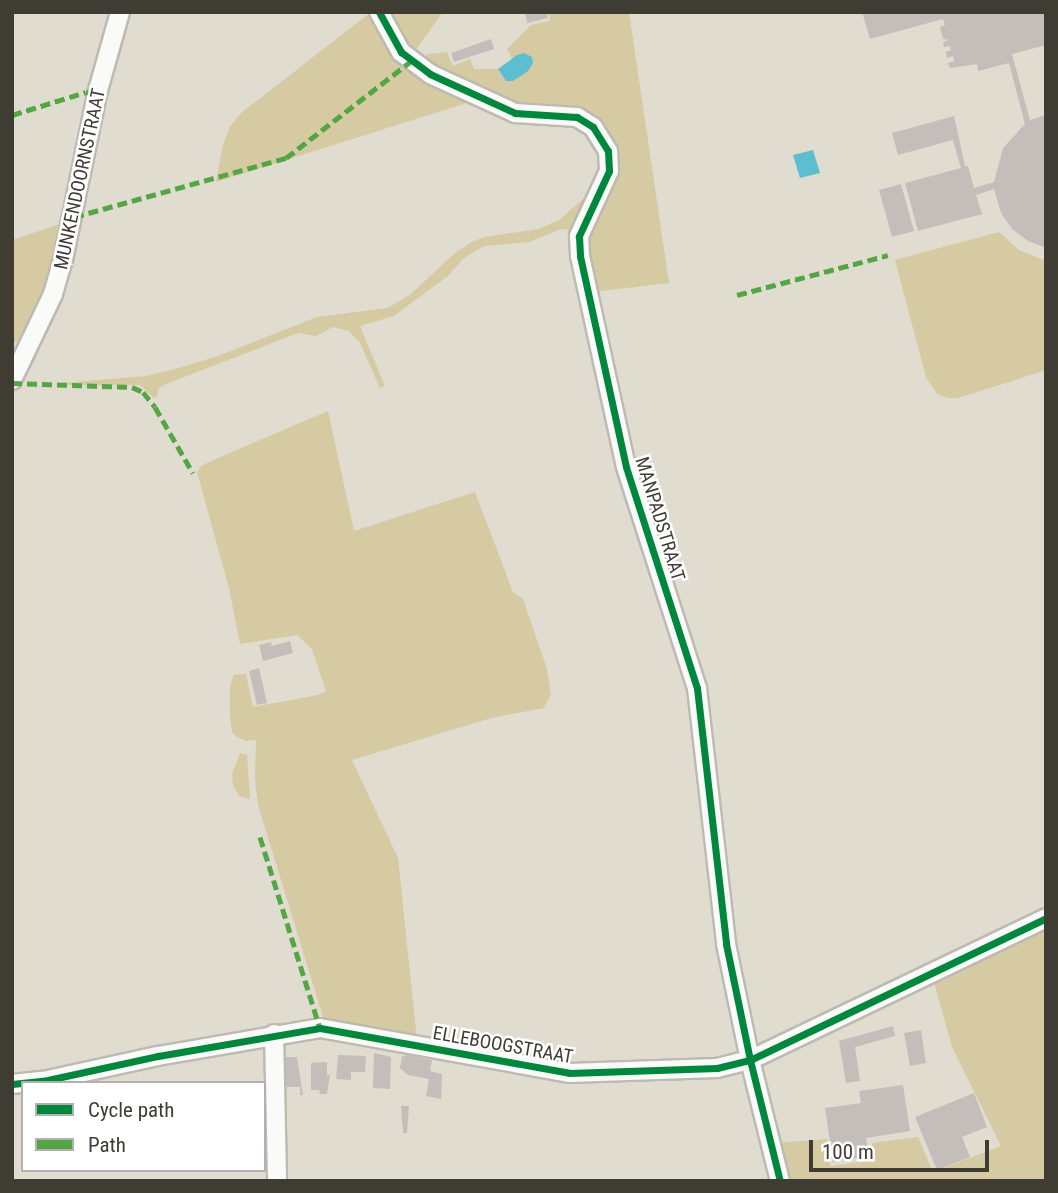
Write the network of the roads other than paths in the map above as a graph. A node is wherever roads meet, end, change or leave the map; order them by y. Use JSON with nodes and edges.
{"nodes":[{"id":1,"x":120,"y":12,"type":"edge"},
{"id":2,"x":379,"y":12,"type":"edge"},
{"id":3,"x":12,"y":380,"type":"edge"},
{"id":4,"x":1046,"y":918,"type":"edge"},
{"id":5,"x":274,"y":1034,"type":"junction"},
{"id":6,"x":750,"y":1060,"type":"junction"},
{"id":7,"x":43,"y":1081,"type":"edge"},
{"id":8,"x":277,"y":1181,"type":"edge"},
{"id":9,"x":780,"y":1181,"type":"edge"}],
"edges":[{"from":1,"to":3,"type":"street","name":"MUNKENDOORNSTRAAT"},
{"from":2,"to":6,"type":"street","name":"MANPADSTRAAT"},
{"from":4,"to":6,"type":"street","name":"ELLEBOOGSTRAAT"},
{"from":5,"to":6,"type":"street","name":"ELLEBOOGSTRAAT"},
{"from":5,"to":7,"type":"street","name":"ELLEBOOGSTRAAT"},
{"from":5,"to":8,"type":"street"},
{"from":6,"to":9,"type":"street","name":"MANPADSTRAAT"}]}
